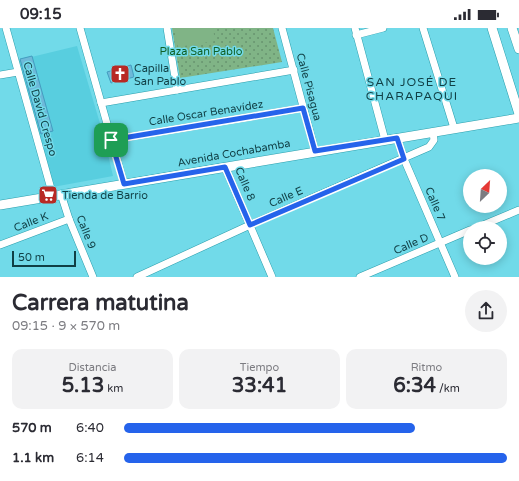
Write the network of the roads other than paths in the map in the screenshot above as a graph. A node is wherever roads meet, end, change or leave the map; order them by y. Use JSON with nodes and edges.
{"nodes":[{"id":1,"x":6,"y":28,"type":"edge"},
{"id":2,"x":80,"y":28,"type":"edge"},
{"id":3,"x":167,"y":28,"type":"edge"},
{"id":4,"x":282,"y":28,"type":"edge"},
{"id":5,"x":383,"y":28,"type":"edge"},
{"id":6,"x":424,"y":28,"type":"edge"},
{"id":7,"x":492,"y":28,"type":"edge"},
{"id":8,"x":512,"y":28,"type":"edge"},
{"id":9,"x":356,"y":31,"type":"edge"},
{"id":10,"x":519,"y":49,"type":"edge"},
{"id":11,"x":294,"y":70,"type":"junction"},
{"id":12,"x":18,"y":72,"type":"junction"},
{"id":13,"x":0,"y":75,"type":"edge"},
{"id":14,"x":177,"y":90,"type":"junction"},
{"id":15,"x":101,"y":103,"type":"junction"},
{"id":16,"x":303,"y":108,"type":"junction"},
{"id":17,"x":519,"y":114,"type":"edge"},
{"id":18,"x":519,"y":118,"type":"edge"},
{"id":19,"x":454,"y":128,"type":"junction"},
{"id":20,"x":433,"y":132,"type":"junction"},
{"id":21,"x":397,"y":138,"type":"junction"},
{"id":22,"x":111,"y":140,"type":"junction"},
{"id":23,"x":385,"y":140,"type":"junction"},
{"id":24,"x":315,"y":151,"type":"junction"},
{"id":25,"x":404,"y":159,"type":"junction"},
{"id":26,"x":225,"y":167,"type":"junction"},
{"id":27,"x":124,"y":184,"type":"junction"},
{"id":28,"x":57,"y":195,"type":"junction"},
{"id":29,"x":0,"y":205,"type":"edge"},
{"id":30,"x":519,"y":210,"type":"edge"},
{"id":31,"x":69,"y":219,"type":"junction"},
{"id":32,"x":493,"y":221,"type":"edge"},
{"id":33,"x":250,"y":225,"type":"junction"},
{"id":34,"x":463,"y":233,"type":"edge"},
{"id":35,"x":440,"y":243,"type":"junction"},
{"id":36,"x":0,"y":245,"type":"edge"},
{"id":37,"x":93,"y":277,"type":"edge"},
{"id":38,"x":137,"y":277,"type":"edge"},
{"id":39,"x":272,"y":277,"type":"edge"},
{"id":40,"x":360,"y":277,"type":"edge"},
{"id":41,"x":455,"y":277,"type":"edge"}],
"edges":[{"from":1,"to":12,"type":"street","name":"Calle David Crespo"},
{"from":2,"to":15,"type":"street"},
{"from":3,"to":14,"type":"street"},
{"from":4,"to":11,"type":"street","name":"Calle Pisagua"},
{"from":5,"to":9,"type":"street"},
{"from":6,"to":19,"type":"street"},
{"from":7,"to":17,"type":"street"},
{"from":8,"to":10,"type":"street"},
{"from":9,"to":23,"type":"street"},
{"from":11,"to":14,"type":"street"},
{"from":11,"to":16,"type":"street","name":"Calle Pisagua"},
{"from":12,"to":13,"type":"street"},
{"from":12,"to":28,"type":"street","name":"Calle David Crespo"},
{"from":14,"to":15,"type":"street"},
{"from":15,"to":22,"type":"street"},
{"from":16,"to":22,"type":"street","name":"Calle Oscar Benavídez"},
{"from":16,"to":24,"type":"street","name":"Calle Pisagua"},
{"from":18,"to":19,"type":"street","name":"Avenida Cochabamba"},
{"from":19,"to":20,"type":"street","name":"Avenida Cochabamba"},
{"from":20,"to":21,"type":"street","name":"Avenida Cochabamba"},
{"from":20,"to":25,"type":"street","name":"Calle E"},
{"from":21,"to":23,"type":"street","name":"Avenida Cochabamba"},
{"from":21,"to":25,"type":"street","name":"Calle 7"},
{"from":22,"to":27,"type":"street"},
{"from":23,"to":24,"type":"street","name":"Avenida Cochabamba"},
{"from":24,"to":26,"type":"street","name":"Avenida Cochabamba"},
{"from":25,"to":33,"type":"street","name":"Calle E"},
{"from":25,"to":35,"type":"street","name":"Calle 7"},
{"from":26,"to":27,"type":"street","name":"Avenida Cochabamba"},
{"from":26,"to":33,"type":"street","name":"Calle 8"},
{"from":27,"to":28,"type":"street","name":"Avenida Cochabamba"},
{"from":28,"to":29,"type":"street","name":"Avenida Cochabamba"},
{"from":28,"to":31,"type":"street","name":"Calle 9"},
{"from":30,"to":32,"type":"street"},
{"from":31,"to":36,"type":"street","name":"Calle K"},
{"from":31,"to":37,"type":"street","name":"Calle 9"},
{"from":33,"to":38,"type":"street","name":"Calle E"},
{"from":33,"to":39,"type":"street","name":"Calle 8"},
{"from":34,"to":35,"type":"street","name":"Calle D"},
{"from":35,"to":40,"type":"street","name":"Calle D"},
{"from":35,"to":41,"type":"street","name":"Calle 7"}]}
